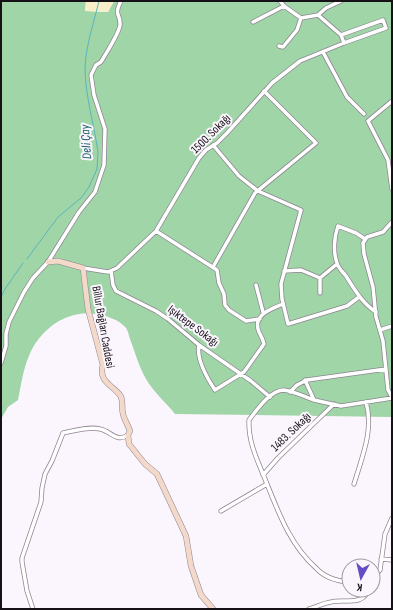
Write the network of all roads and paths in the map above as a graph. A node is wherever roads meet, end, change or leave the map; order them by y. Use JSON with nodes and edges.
{"nodes":[{"id":1,"x":121,"y":1,"type":"edge"},
{"id":2,"x":280,"y":1,"type":"edge"},
{"id":3,"x":341,"y":1,"type":"edge"},
{"id":4,"x":284,"y":6,"type":"junction"},
{"id":5,"x":318,"y":15,"type":"junction"},
{"id":6,"x":301,"y":18,"type":"junction"},
{"id":7,"x":253,"y":22,"type":"dead end"},
{"id":8,"x":341,"y":35,"type":"junction"},
{"id":9,"x":344,"y":43,"type":"junction"},
{"id":10,"x":279,"y":46,"type":"dead end"},
{"id":11,"x":323,"y":52,"type":"junction"},
{"id":12,"x":264,"y":91,"type":"junction"},
{"id":13,"x":392,"y":101,"type":"edge"},
{"id":14,"x":364,"y":114,"type":"dead end"},
{"id":15,"x":213,"y":145,"type":"junction"},
{"id":16,"x":392,"y":189,"type":"edge"},
{"id":17,"x":258,"y":191,"type":"junction"},
{"id":18,"x":392,"y":222,"type":"edge"},
{"id":19,"x":156,"y":231,"type":"junction"},
{"id":20,"x":365,"y":239,"type":"junction"},
{"id":21,"x":48,"y":262,"type":"junction"},
{"id":22,"x":337,"y":264,"type":"junction"},
{"id":23,"x":83,"y":268,"type":"junction"},
{"id":24,"x":213,"y":268,"type":"junction"},
{"id":25,"x":111,"y":271,"type":"junction"},
{"id":26,"x":284,"y":271,"type":"junction"},
{"id":27,"x":320,"y":278,"type":"junction"},
{"id":28,"x":256,"y":285,"type":"dead end"},
{"id":29,"x":320,"y":293,"type":"dead end"},
{"id":30,"x":359,"y":297,"type":"junction"},
{"id":31,"x":283,"y":304,"type":"junction"},
{"id":32,"x":263,"y":312,"type":"junction"},
{"id":33,"x":376,"y":312,"type":"junction"},
{"id":34,"x":260,"y":319,"type":"junction"},
{"id":35,"x":392,"y":326,"type":"edge"},
{"id":36,"x":380,"y":330,"type":"junction"},
{"id":37,"x":200,"y":345,"type":"junction"},
{"id":38,"x":1,"y":363,"type":"edge"},
{"id":39,"x":386,"y":369,"type":"junction"},
{"id":40,"x":241,"y":374,"type":"junction"},
{"id":41,"x":305,"y":380,"type":"junction"},
{"id":42,"x":290,"y":392,"type":"junction"},
{"id":43,"x":270,"y":397,"type":"junction"},
{"id":44,"x":392,"y":397,"type":"edge"},
{"id":45,"x":314,"y":400,"type":"junction"},
{"id":46,"x":366,"y":402,"type":"junction"},
{"id":47,"x":334,"y":404,"type":"junction"},
{"id":48,"x":128,"y":435,"type":"junction"},
{"id":49,"x":263,"y":474,"type":"junction"},
{"id":50,"x":267,"y":484,"type":"junction"},
{"id":51,"x":354,"y":484,"type":"dead end"},
{"id":52,"x":221,"y":511,"type":"dead end"},
{"id":53,"x":392,"y":520,"type":"edge"},
{"id":54,"x":381,"y":559,"type":"joint"},
{"id":55,"x":392,"y":560,"type":"edge"},
{"id":56,"x":341,"y":581,"type":"edge"},
{"id":57,"x":361,"y":598,"type":"edge"},
{"id":58,"x":33,"y":609,"type":"edge"},
{"id":59,"x":213,"y":609,"type":"edge"},
{"id":60,"x":309,"y":609,"type":"edge"}],
"edges":[{"from":1,"to":21,"type":"street"},
{"from":2,"to":4,"type":"street"},
{"from":3,"to":5,"type":"street"},
{"from":4,"to":6,"type":"street"},
{"from":4,"to":7,"type":"street"},
{"from":5,"to":6,"type":"street"},
{"from":5,"to":8,"type":"street"},
{"from":6,"to":10,"type":"street"},
{"from":8,"to":9,"type":"street"},
{"from":8,"to":9,"type":"street","name":"1500. Sokağı"},
{"from":9,"to":11,"type":"street","name":"1500. Sokağı"},
{"from":11,"to":12,"type":"street","name":"1500. Sokağı"},
{"from":11,"to":14,"type":"street"},
{"from":12,"to":15,"type":"street","name":"1500. Sokağı"},
{"from":12,"to":17,"type":"street"},
{"from":13,"to":16,"type":"street"},
{"from":15,"to":17,"type":"street"},
{"from":15,"to":19,"type":"street","name":"1500. Sokağı"},
{"from":17,"to":24,"type":"street"},
{"from":17,"to":26,"type":"street"},
{"from":18,"to":20,"type":"street"},
{"from":19,"to":24,"type":"street"},
{"from":19,"to":25,"type":"street","name":"1500. Sokağı"},
{"from":20,"to":22,"type":"street"},
{"from":20,"to":33,"type":"street"},
{"from":21,"to":23,"type":"street"},
{"from":21,"to":38,"type":"street"},
{"from":22,"to":27,"type":"street"},
{"from":22,"to":30,"type":"street"},
{"from":23,"to":25,"type":"street"},
{"from":23,"to":48,"type":"street","name":"Billur Bağları Caddesi"},
{"from":24,"to":34,"type":"street"},
{"from":25,"to":37,"type":"street","name":"Işıktepe Sokağı"},
{"from":26,"to":27,"type":"street"},
{"from":26,"to":31,"type":"street"},
{"from":27,"to":29,"type":"street"},
{"from":28,"to":32,"type":"street"},
{"from":30,"to":31,"type":"street"},
{"from":30,"to":33,"type":"street"},
{"from":31,"to":32,"type":"street"},
{"from":32,"to":34,"type":"street"},
{"from":33,"to":36,"type":"street"},
{"from":34,"to":40,"type":"street"},
{"from":35,"to":36,"type":"street"},
{"from":36,"to":39,"type":"street"},
{"from":37,"to":40,"type":"street","name":"Işıktepe Sokağı"},
{"from":37,"to":40,"type":"street"},
{"from":39,"to":41,"type":"street"},
{"from":39,"to":44,"type":"street"},
{"from":40,"to":43,"type":"street","name":"Işıktepe Sokağı"},
{"from":41,"to":42,"type":"street"},
{"from":41,"to":45,"type":"street"},
{"from":42,"to":43,"type":"street"},
{"from":42,"to":45,"type":"street"},
{"from":43,"to":49,"type":"street"},
{"from":44,"to":46,"type":"street"},
{"from":45,"to":47,"type":"street"},
{"from":46,"to":47,"type":"street"},
{"from":46,"to":51,"type":"street"},
{"from":47,"to":49,"type":"street","name":"1483. Sokağı"},
{"from":48,"to":58,"type":"street"},
{"from":48,"to":59,"type":"street","name":"Billur Bağları Caddesi"},
{"from":49,"to":50,"type":"street"},
{"from":50,"to":52,"type":"street"},
{"from":50,"to":56,"type":"street"},
{"from":53,"to":54,"type":"street"},
{"from":54,"to":55,"type":"street"},
{"from":57,"to":60,"type":"street"}]}
